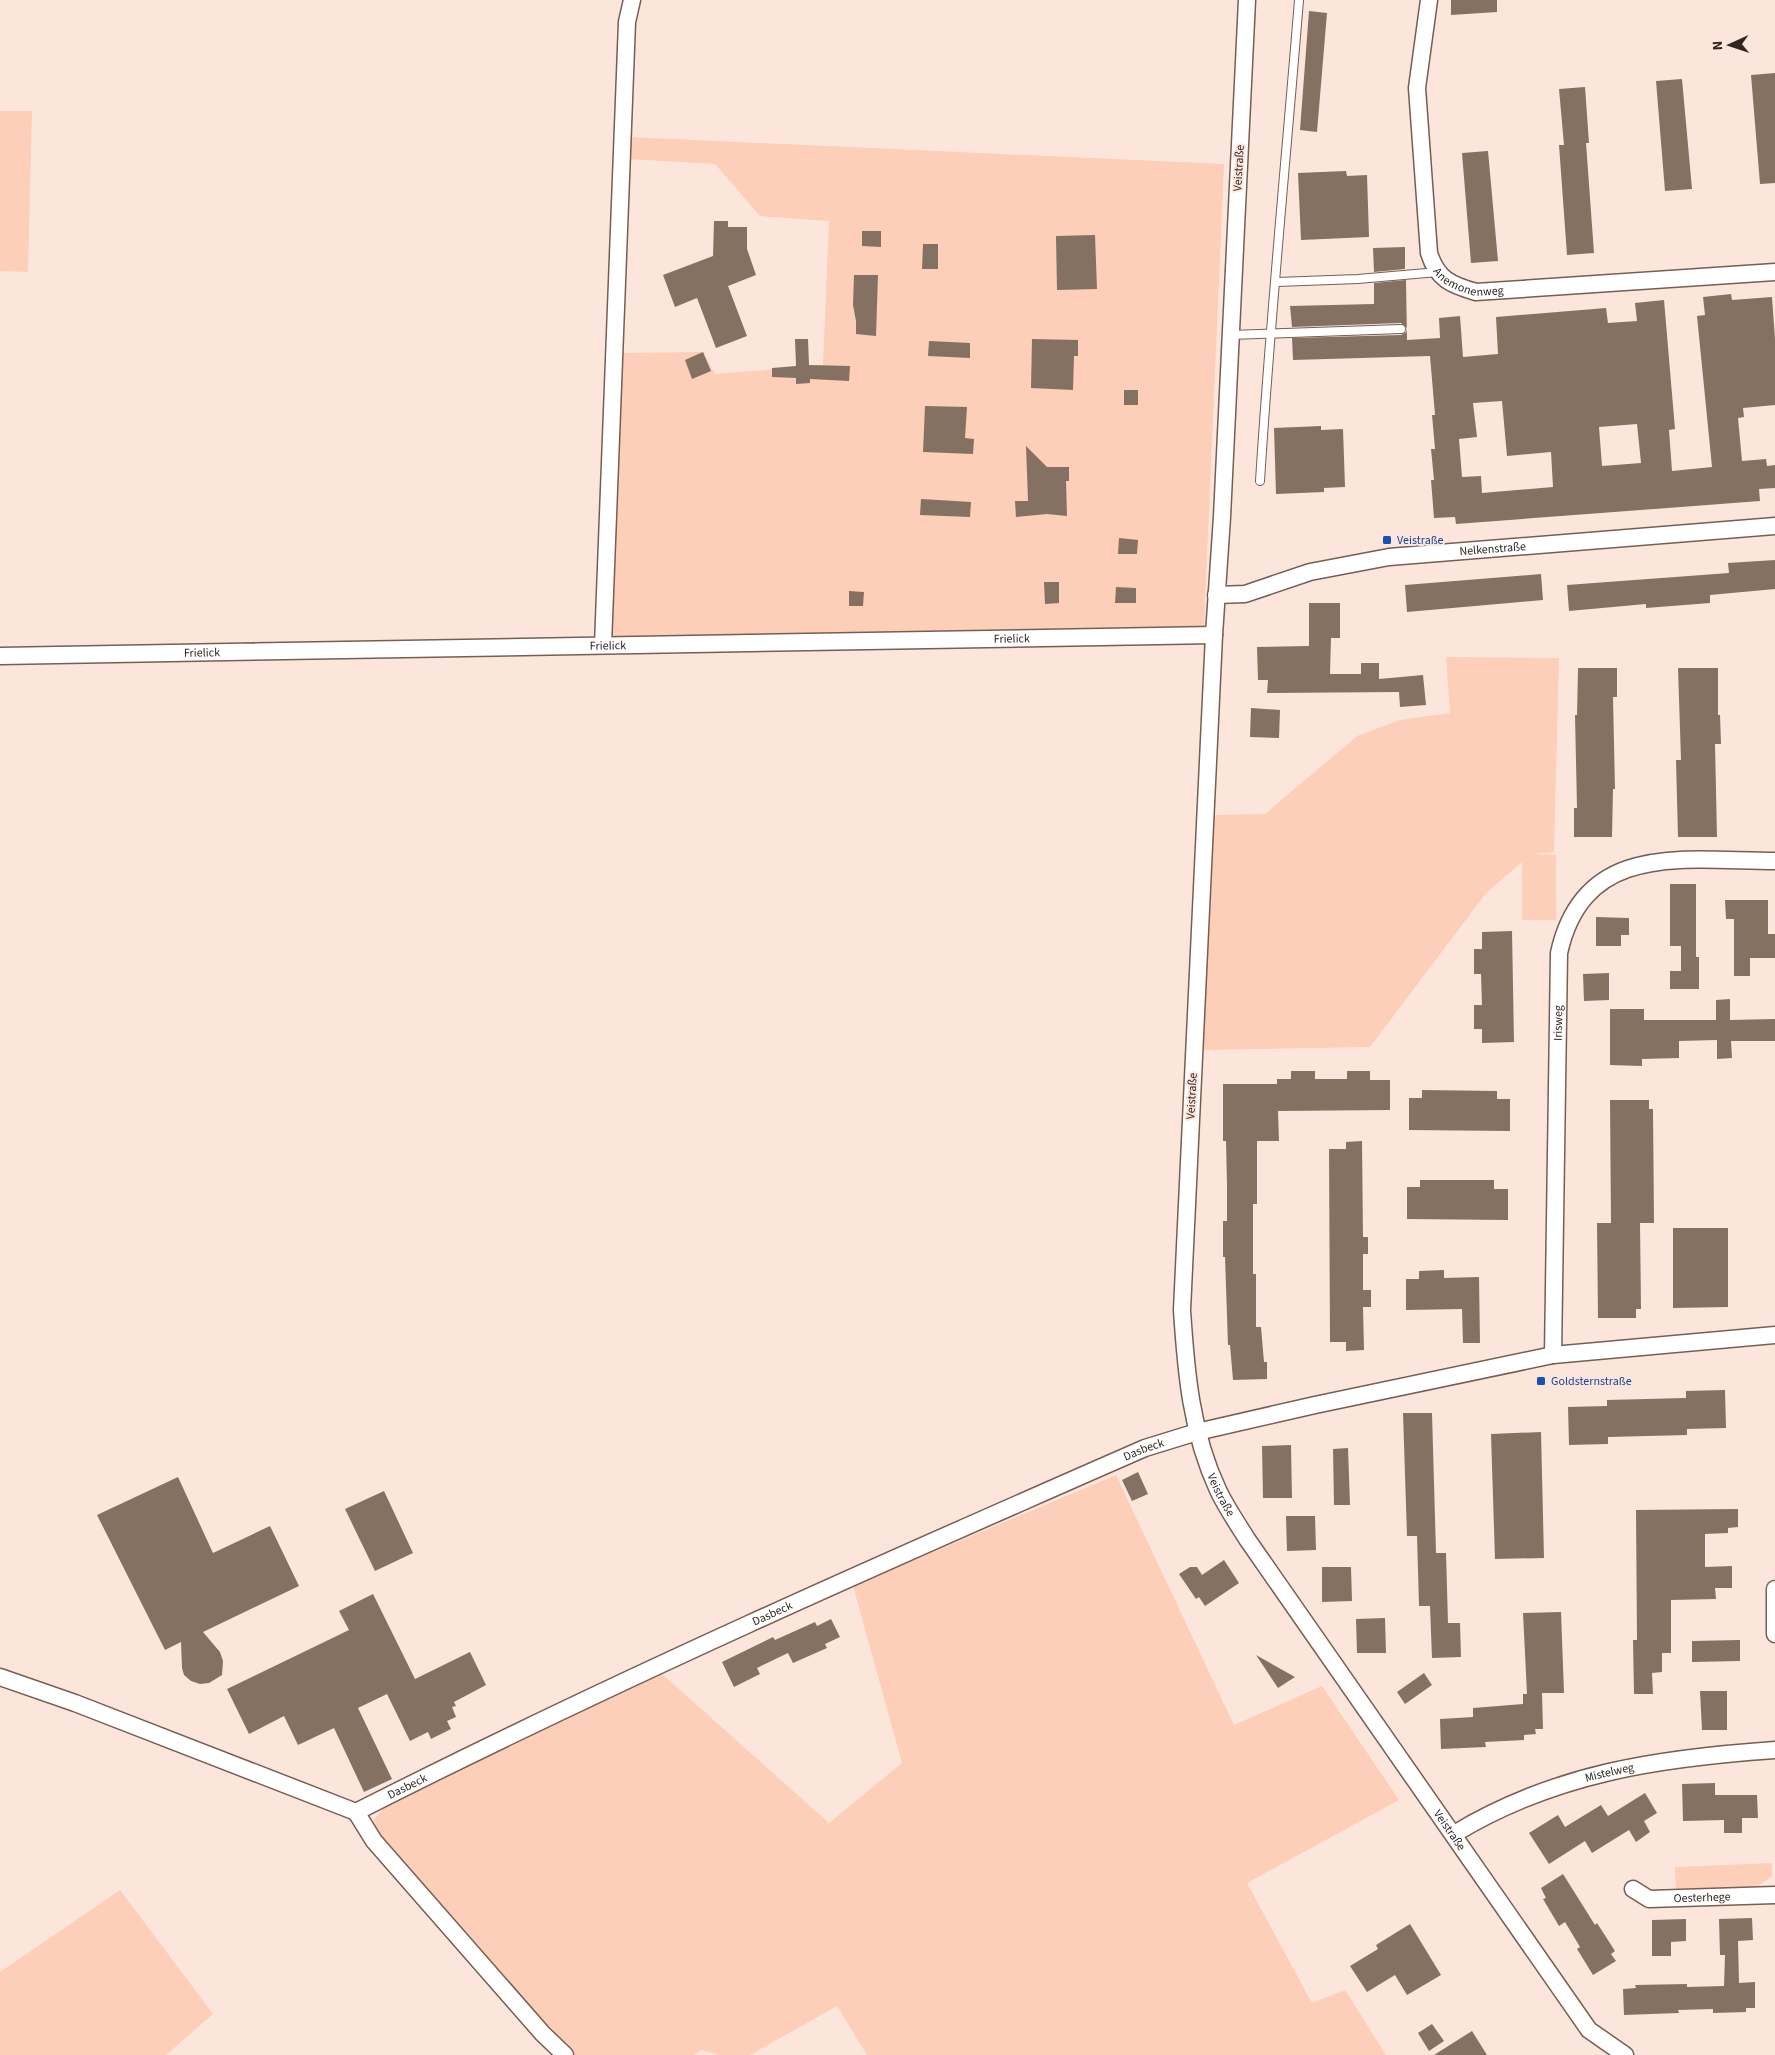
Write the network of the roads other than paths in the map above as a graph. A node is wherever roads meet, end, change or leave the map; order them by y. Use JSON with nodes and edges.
{"nodes":[{"id":1,"x":632,"y":0,"type":"edge"},
{"id":2,"x":1247,"y":0,"type":"edge"},
{"id":3,"x":1299,"y":0,"type":"edge"},
{"id":4,"x":1429,"y":0,"type":"edge"},
{"id":5,"x":1438,"y":272,"type":"junction"},
{"id":6,"x":1775,"y":272,"type":"edge"},
{"id":7,"x":1276,"y":282,"type":"junction"},
{"id":8,"x":1401,"y":329,"type":"dead end"},
{"id":9,"x":1269,"y":334,"type":"junction"},
{"id":10,"x":1231,"y":335,"type":"junction"},
{"id":11,"x":1260,"y":481,"type":"dead end"},
{"id":12,"x":1775,"y":526,"type":"edge"},
{"id":13,"x":1216,"y":595,"type":"junction"},
{"id":14,"x":1214,"y":635,"type":"junction"},
{"id":15,"x":603,"y":645,"type":"junction"},
{"id":16,"x":0,"y":656,"type":"edge"},
{"id":17,"x":1775,"y":861,"type":"edge"},
{"id":18,"x":1775,"y":1335,"type":"edge"},
{"id":19,"x":1552,"y":1355,"type":"junction"},
{"id":20,"x":1196,"y":1432,"type":"junction"},
{"id":21,"x":1775,"y":1589,"type":"edge"},
{"id":22,"x":1775,"y":1634,"type":"edge"},
{"id":23,"x":0,"y":1677,"type":"edge"},
{"id":24,"x":1775,"y":1750,"type":"edge"},
{"id":25,"x":356,"y":1812,"type":"junction"},
{"id":26,"x":1454,"y":1834,"type":"junction"},
{"id":27,"x":1633,"y":1889,"type":"dead end"},
{"id":28,"x":1775,"y":1895,"type":"edge"},
{"id":29,"x":566,"y":2055,"type":"edge"},
{"id":30,"x":1624,"y":2055,"type":"edge"}],
"edges":[{"from":1,"to":15,"type":"street"},
{"from":2,"to":10,"type":"street","name":"Veistraße"},
{"from":3,"to":7,"type":"lane"},
{"from":4,"to":5,"type":"street","name":"Anemonenweg"},
{"from":5,"to":6,"type":"street","name":"Anemonenweg"},
{"from":5,"to":7,"type":"lane"},
{"from":7,"to":9,"type":"lane"},
{"from":8,"to":9,"type":"lane"},
{"from":9,"to":10,"type":"lane"},
{"from":9,"to":11,"type":"lane"},
{"from":10,"to":13,"type":"street","name":"Veistraße"},
{"from":12,"to":13,"type":"street","name":"Nelkenstraße"},
{"from":13,"to":14,"type":"street","name":"Veistraße"},
{"from":14,"to":15,"type":"street","name":"Frielick"},
{"from":14,"to":20,"type":"street","name":"Veistraße"},
{"from":15,"to":16,"type":"street","name":"Frielick"},
{"from":17,"to":19,"type":"street","name":"Irisweg"},
{"from":18,"to":19,"type":"street"},
{"from":19,"to":20,"type":"street"},
{"from":20,"to":25,"type":"street","name":"Dasbeck"},
{"from":20,"to":26,"type":"street","name":"Veistraße"},
{"from":21,"to":22,"type":"street"},
{"from":23,"to":25,"type":"street"},
{"from":24,"to":26,"type":"street","name":"Mistelweg"},
{"from":25,"to":29,"type":"street"},
{"from":26,"to":30,"type":"street","name":"Veistraße"},
{"from":27,"to":28,"type":"street","name":"Oesterhege"}]}
